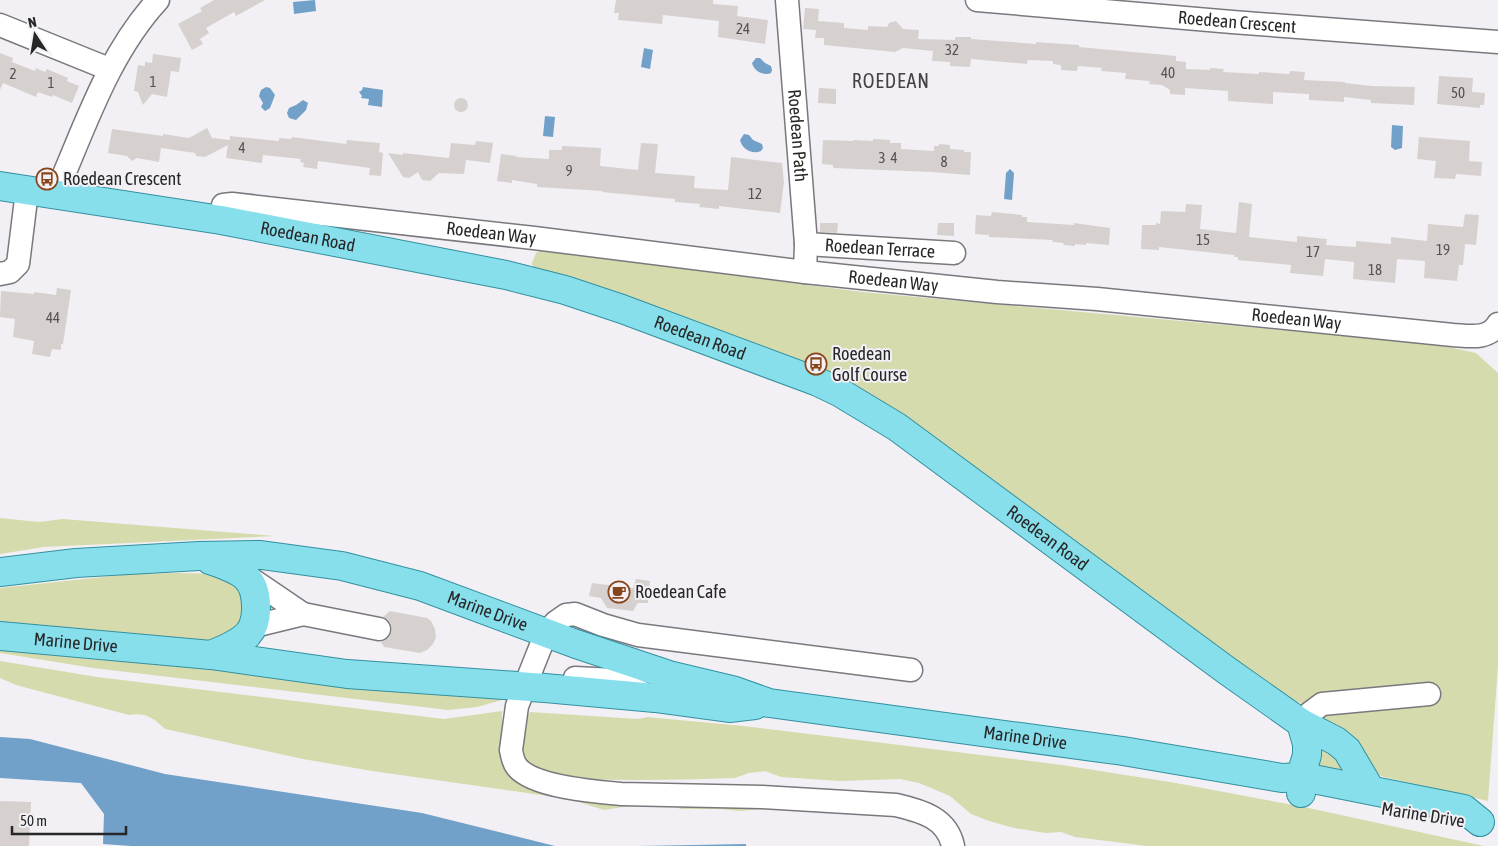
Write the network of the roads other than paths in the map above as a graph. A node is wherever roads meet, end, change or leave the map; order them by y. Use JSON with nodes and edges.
{"nodes":[{"id":1,"x":158,"y":0,"type":"edge"},
{"id":2,"x":787,"y":0,"type":"edge"},
{"id":3,"x":977,"y":0,"type":"edge"},
{"id":4,"x":0,"y":25,"type":"edge"},
{"id":5,"x":1498,"y":42,"type":"edge"},
{"id":6,"x":110,"y":69,"type":"junction"},
{"id":7,"x":0,"y":186,"type":"edge"},
{"id":8,"x":27,"y":191,"type":"junction"},
{"id":9,"x":57,"y":195,"type":"junction"},
{"id":10,"x":301,"y":223,"type":"junction"},
{"id":11,"x":806,"y":244,"type":"junction"},
{"id":12,"x":954,"y":253,"type":"dead end"},
{"id":13,"x":805,"y":272,"type":"junction"},
{"id":14,"x":0,"y":274,"type":"edge"},
{"id":15,"x":1494,"y":336,"type":"edge"},
{"id":16,"x":199,"y":556,"type":"junction"},
{"id":17,"x":0,"y":572,"type":"edge"},
{"id":18,"x":247,"y":576,"type":"junction"},
{"id":19,"x":302,"y":614,"type":"junction"},
{"id":20,"x":254,"y":626,"type":"junction"},
{"id":21,"x":379,"y":629,"type":"dead end"},
{"id":22,"x":546,"y":633,"type":"junction"},
{"id":23,"x":0,"y":636,"type":"edge"},
{"id":24,"x":211,"y":655,"type":"junction"},
{"id":25,"x":911,"y":670,"type":"dead end"},
{"id":26,"x":527,"y":680,"type":"junction"},
{"id":27,"x":1429,"y":694,"type":"dead end"},
{"id":28,"x":769,"y":703,"type":"junction"},
{"id":29,"x":1301,"y":723,"type":"junction"},
{"id":30,"x":1295,"y":782,"type":"junction"},
{"id":31,"x":1370,"y":789,"type":"junction"},
{"id":32,"x":1489,"y":824,"type":"edge"},
{"id":33,"x":953,"y":846,"type":"edge"}],
"edges":[{"from":1,"to":6,"type":"street"},
{"from":2,"to":11,"type":"street","name":"Roedean Path"},
{"from":3,"to":5,"type":"street","name":"Roedean Crescent"},
{"from":4,"to":6,"type":"street"},
{"from":6,"to":9,"type":"street"},
{"from":7,"to":8,"type":"main road","name":"Roedean Road"},
{"from":8,"to":9,"type":"main road","name":"Roedean Road"},
{"from":8,"to":14,"type":"street"},
{"from":9,"to":10,"type":"main road","name":"Roedean Road"},
{"from":10,"to":13,"type":"street","name":"Roedean Way"},
{"from":10,"to":29,"type":"main road","name":"Roedean Road"},
{"from":11,"to":12,"type":"street","name":"Roedean Terrace"},
{"from":11,"to":13,"type":"street","name":"Roedean Path"},
{"from":13,"to":15,"type":"street","name":"Roedean Way"},
{"from":16,"to":17,"type":"main road","name":"Marine Drive"},
{"from":16,"to":18,"type":"main road","name":"Marine Drive"},
{"from":16,"to":22,"type":"main road","name":"Marine Drive"},
{"from":18,"to":19,"type":"street"},
{"from":18,"to":20,"type":"main road"},
{"from":19,"to":20,"type":"street"},
{"from":19,"to":21,"type":"street"},
{"from":20,"to":24,"type":"main road","name":"Marine Drive"},
{"from":22,"to":25,"type":"street"},
{"from":22,"to":26,"type":"street"},
{"from":22,"to":28,"type":"main road","name":"Marine Drive"},
{"from":23,"to":24,"type":"main road","name":"Marine Drive"},
{"from":24,"to":26,"type":"main road","name":"Marine Drive"},
{"from":26,"to":28,"type":"main road","name":"Marine Drive"},
{"from":26,"to":33,"type":"street"},
{"from":27,"to":29,"type":"street"},
{"from":28,"to":30,"type":"main road","name":"Marine Drive"},
{"from":29,"to":30,"type":"main road"},
{"from":29,"to":31,"type":"main road","name":"Roedean Road"},
{"from":30,"to":31,"type":"main road","name":"Marine Drive"},
{"from":30,"to":32,"type":"main road","name":"Marine Drive"},
{"from":31,"to":32,"type":"main road","name":"Marine Drive"}]}
